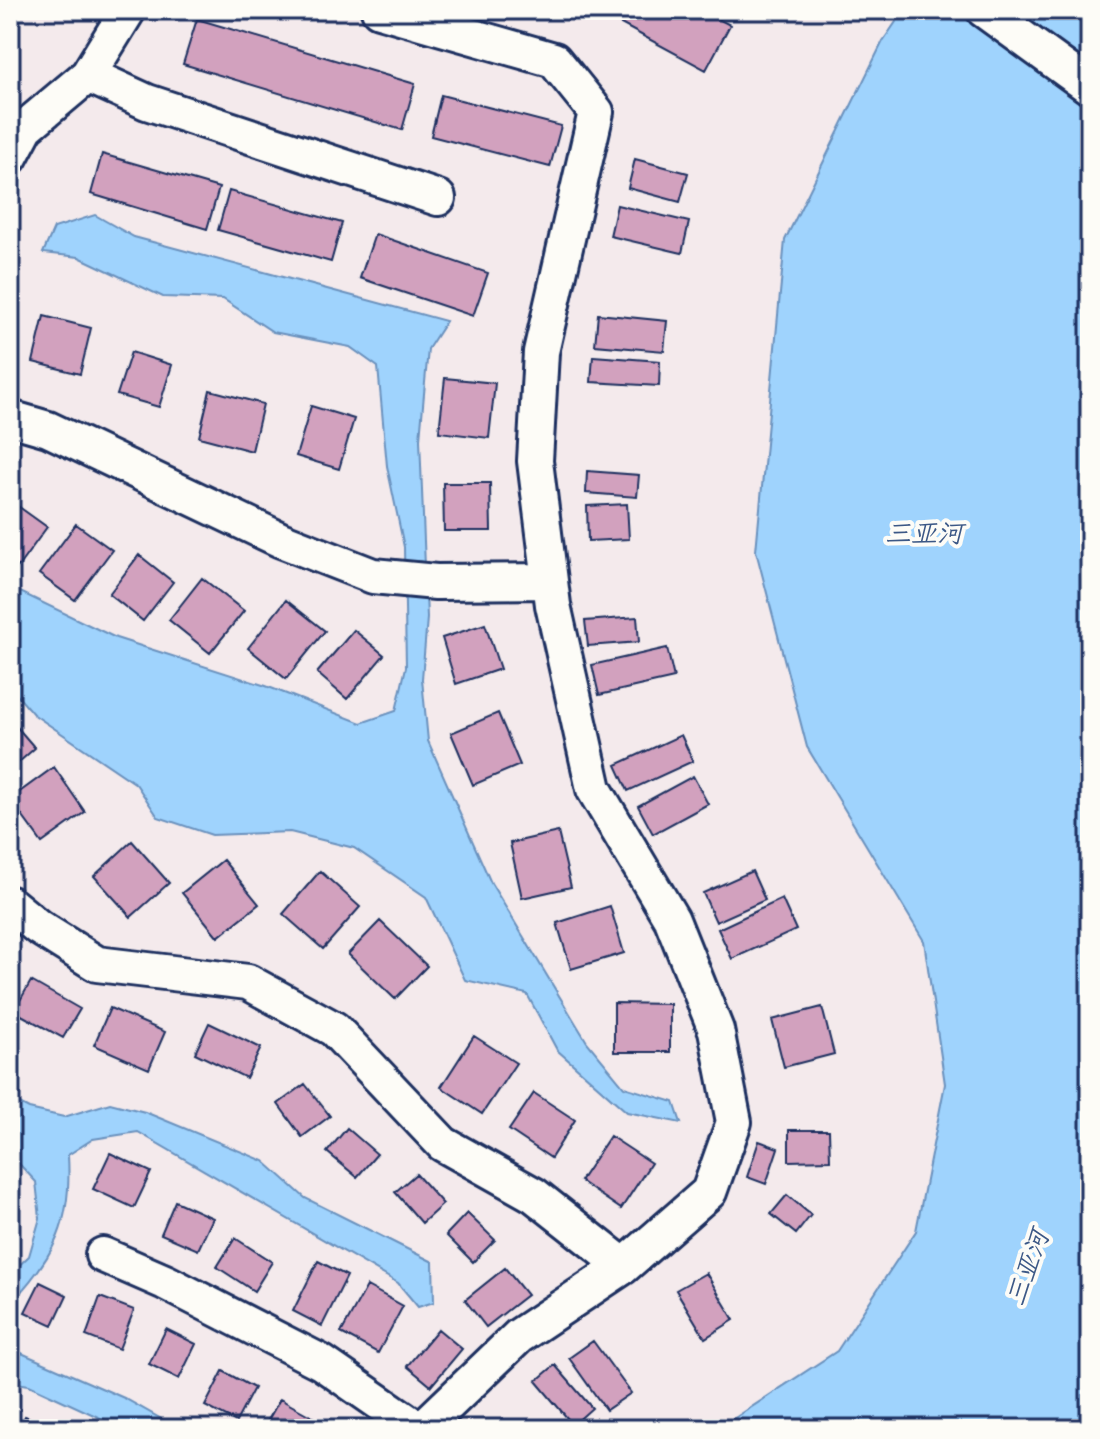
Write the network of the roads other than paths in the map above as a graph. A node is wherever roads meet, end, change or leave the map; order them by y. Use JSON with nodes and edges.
{"nodes":[{"id":1,"x":128,"y":10,"type":"edge"},
{"id":2,"x":379,"y":10,"type":"edge"},
{"id":3,"x":984,"y":10,"type":"edge"},
{"id":4,"x":88,"y":75,"type":"junction"},
{"id":5,"x":1090,"y":87,"type":"edge"},
{"id":6,"x":10,"y":157,"type":"edge"},
{"id":7,"x":438,"y":198,"type":"dead end"},
{"id":8,"x":10,"y":418,"type":"edge"},
{"id":9,"x":549,"y":581,"type":"junction"},
{"id":10,"x":10,"y":904,"type":"edge"},
{"id":11,"x":103,"y":1255,"type":"dead end"},
{"id":12,"x":624,"y":1266,"type":"junction"},
{"id":13,"x":420,"y":1429,"type":"edge"}],
"edges":[{"from":1,"to":4,"type":"street"},
{"from":2,"to":9,"type":"street"},
{"from":3,"to":5,"type":"street"},
{"from":4,"to":6,"type":"street"},
{"from":4,"to":7,"type":"street"},
{"from":8,"to":9,"type":"street"},
{"from":9,"to":12,"type":"street"},
{"from":10,"to":12,"type":"street"},
{"from":11,"to":13,"type":"street"},
{"from":12,"to":13,"type":"street"}]}
